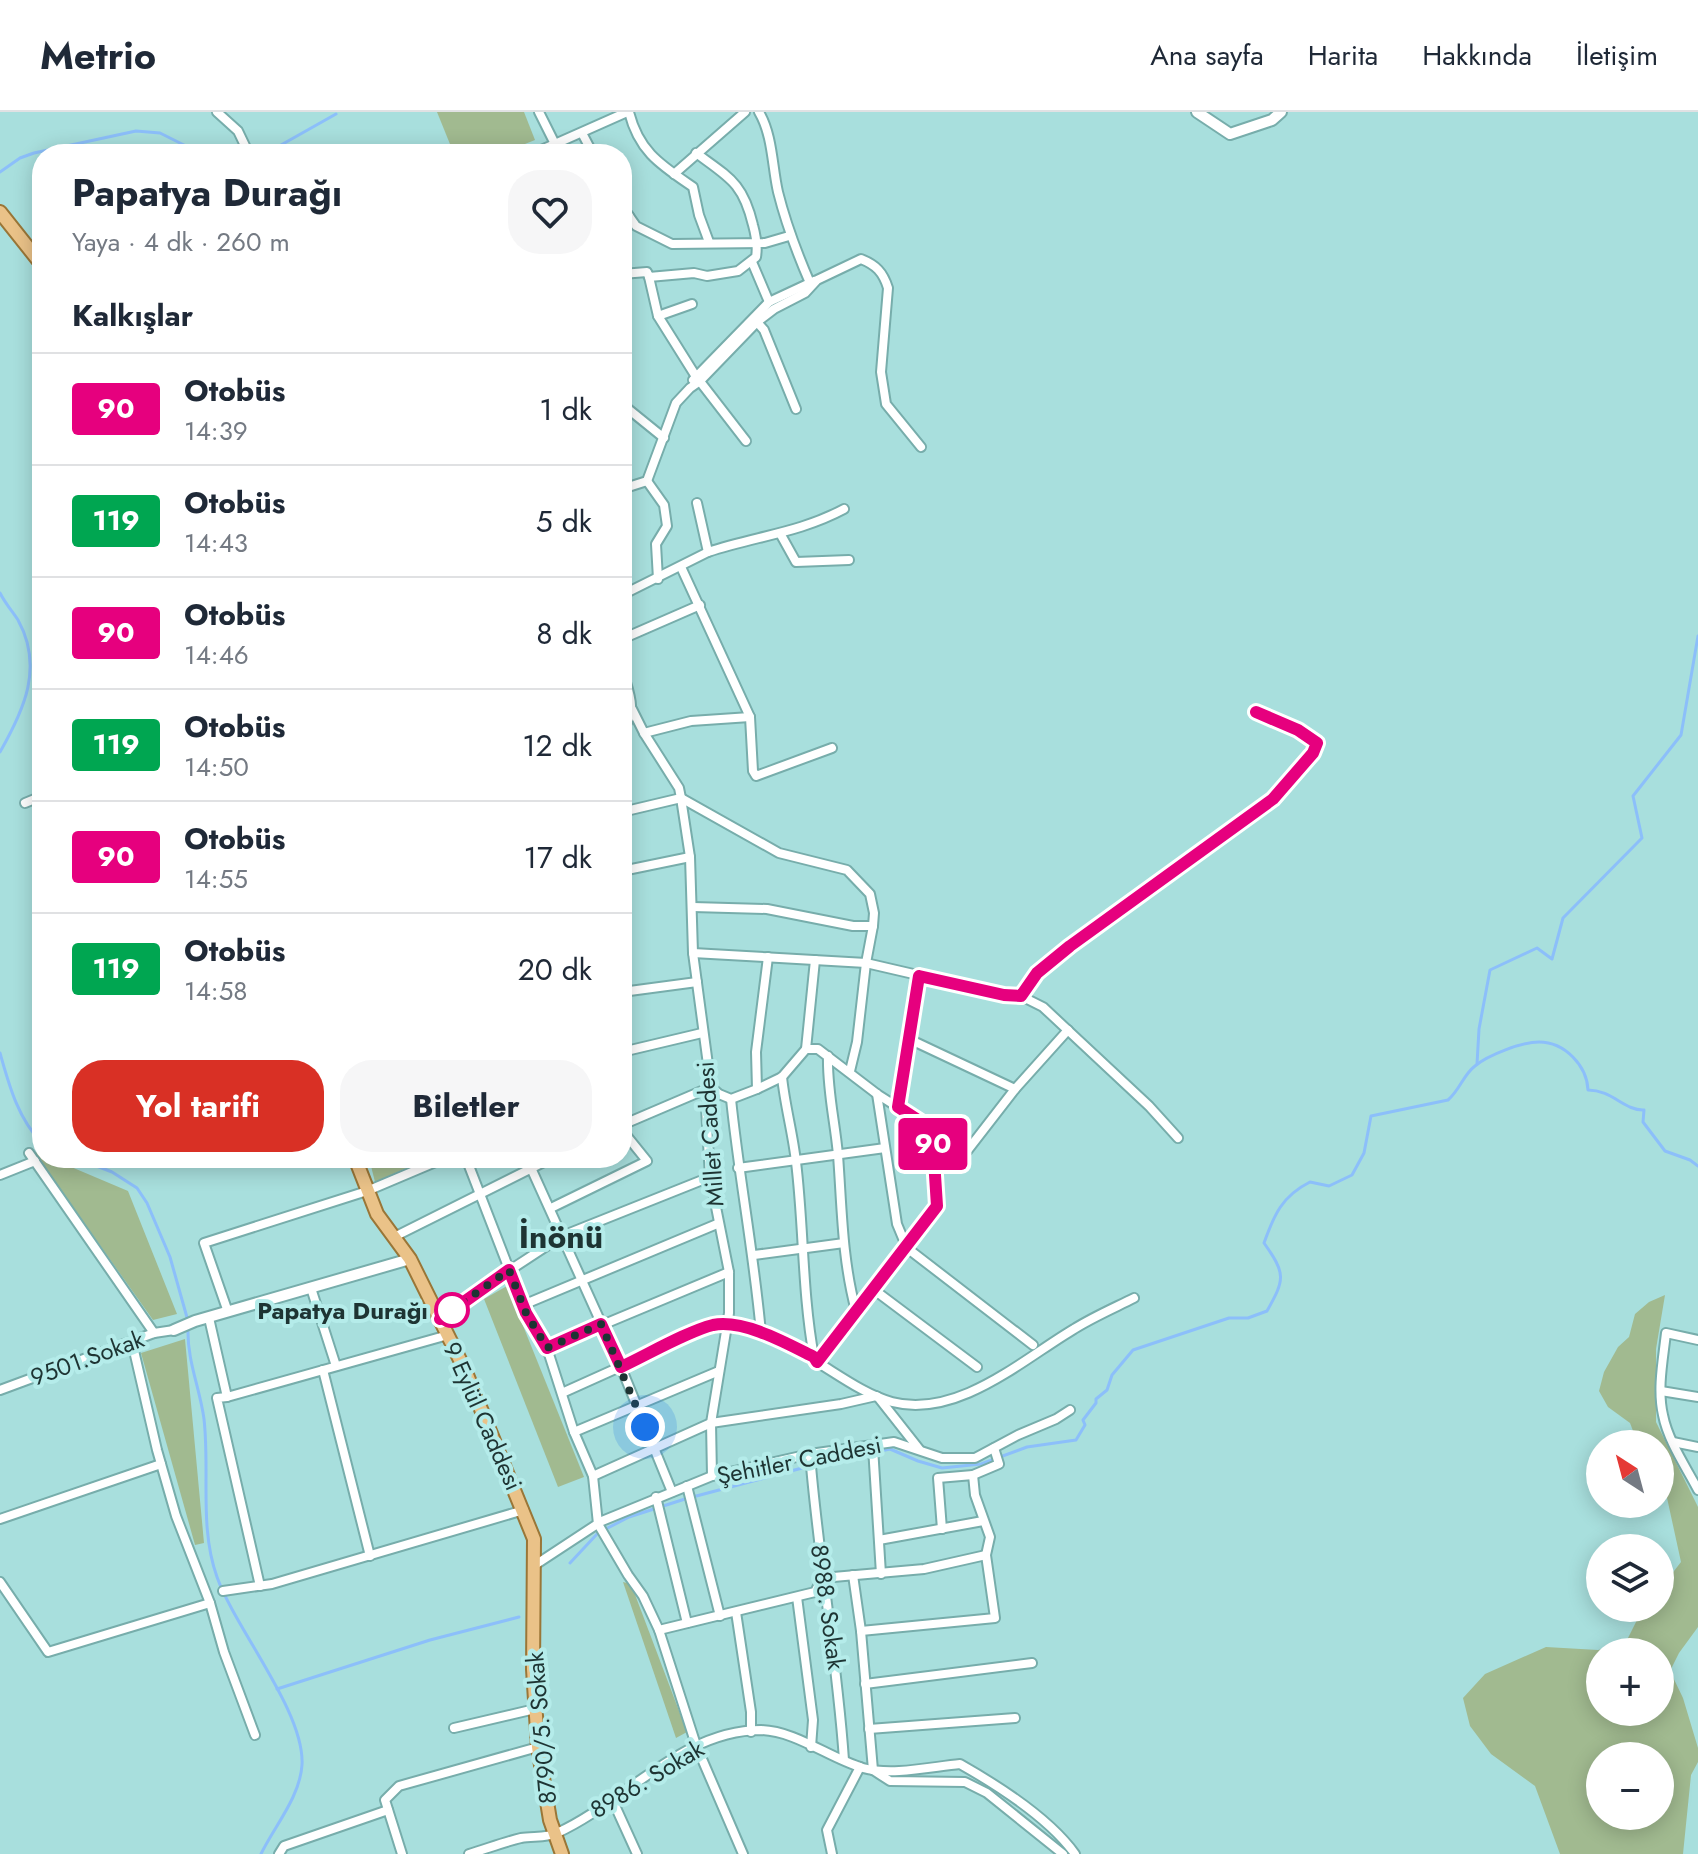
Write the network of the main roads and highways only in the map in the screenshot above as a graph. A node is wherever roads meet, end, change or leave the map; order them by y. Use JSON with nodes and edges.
{"nodes":[{"id":1,"x":0,"y":212,"type":"edge"},
{"id":2,"x":32,"y":252,"type":"edge"},
{"id":3,"x":359,"y":1168,"type":"edge"},
{"id":4,"x":533,"y":1599,"type":"joint"},
{"id":5,"x":562,"y":1854,"type":"edge"}],
"edges":[{"from":1,"to":2,"type":"main road"},
{"from":3,"to":4,"type":"main road","name":"9 Eylül Caddesi"},
{"from":4,"to":5,"type":"main road","name":"8790/5. Sokak"}]}
